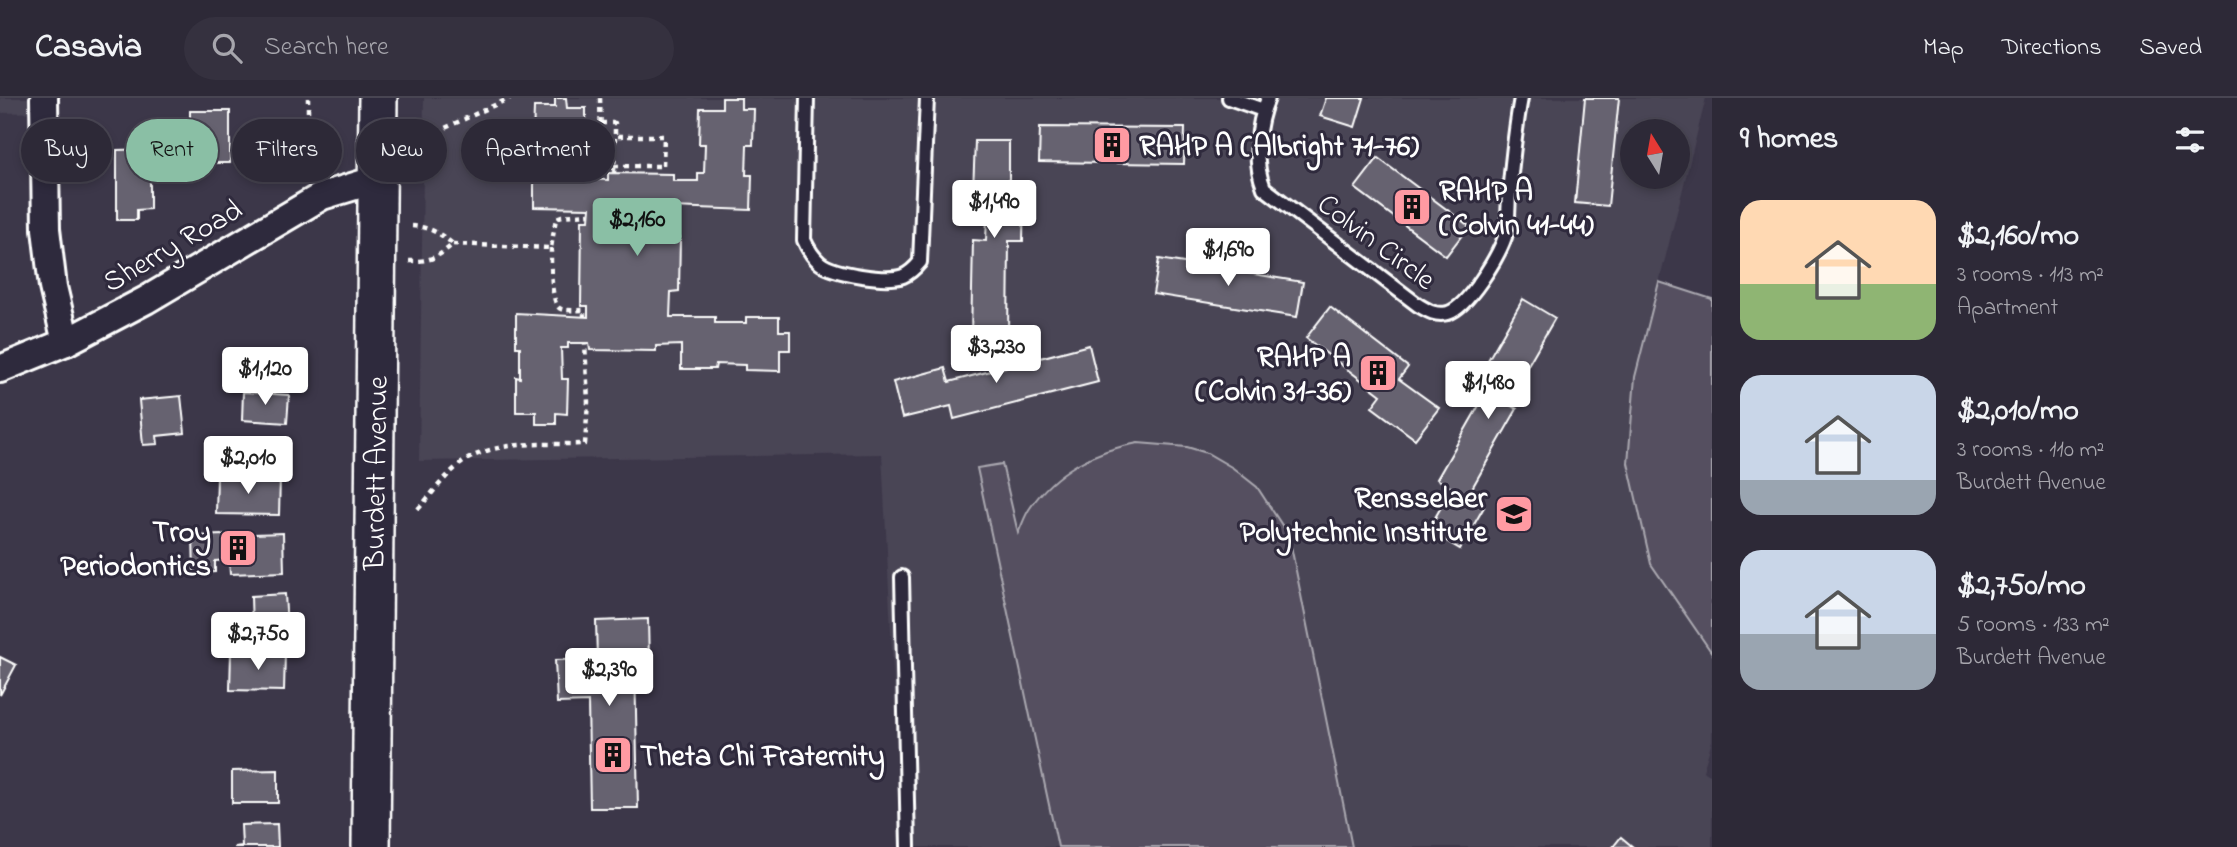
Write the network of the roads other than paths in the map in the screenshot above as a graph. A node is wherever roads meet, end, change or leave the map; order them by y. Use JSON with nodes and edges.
{"nodes":[{"id":1,"x":44,"y":98,"type":"edge"},
{"id":2,"x":379,"y":98,"type":"edge"},
{"id":3,"x":807,"y":98,"type":"edge"},
{"id":4,"x":927,"y":98,"type":"edge"},
{"id":5,"x":1229,"y":98,"type":"edge"},
{"id":6,"x":1521,"y":98,"type":"edge"},
{"id":7,"x":1266,"y":104,"type":"edge"},
{"id":8,"x":379,"y":119,"type":"edge"},
{"id":9,"x":368,"y":182,"type":"edge"},
{"id":10,"x":378,"y":182,"type":"edge"},
{"id":11,"x":66,"y":342,"type":"junction"},
{"id":12,"x":0,"y":369,"type":"edge"},
{"id":13,"x":902,"y":577,"type":"dead end"},
{"id":14,"x":371,"y":847,"type":"edge"},
{"id":15,"x":908,"y":847,"type":"edge"}],
"edges":[{"from":1,"to":11,"type":"street"},
{"from":2,"to":8,"type":"street","name":"Burdett Avenue"},
{"from":3,"to":4,"type":"lane"},
{"from":5,"to":7,"type":"lane"},
{"from":6,"to":7,"type":"lane","name":"Colvin Circle"},
{"from":9,"to":11,"type":"street","name":"Sherry Road"},
{"from":10,"to":14,"type":"street","name":"Burdett Avenue"},
{"from":11,"to":12,"type":"street","name":"Sherry Road"},
{"from":13,"to":15,"type":"lane"}]}
